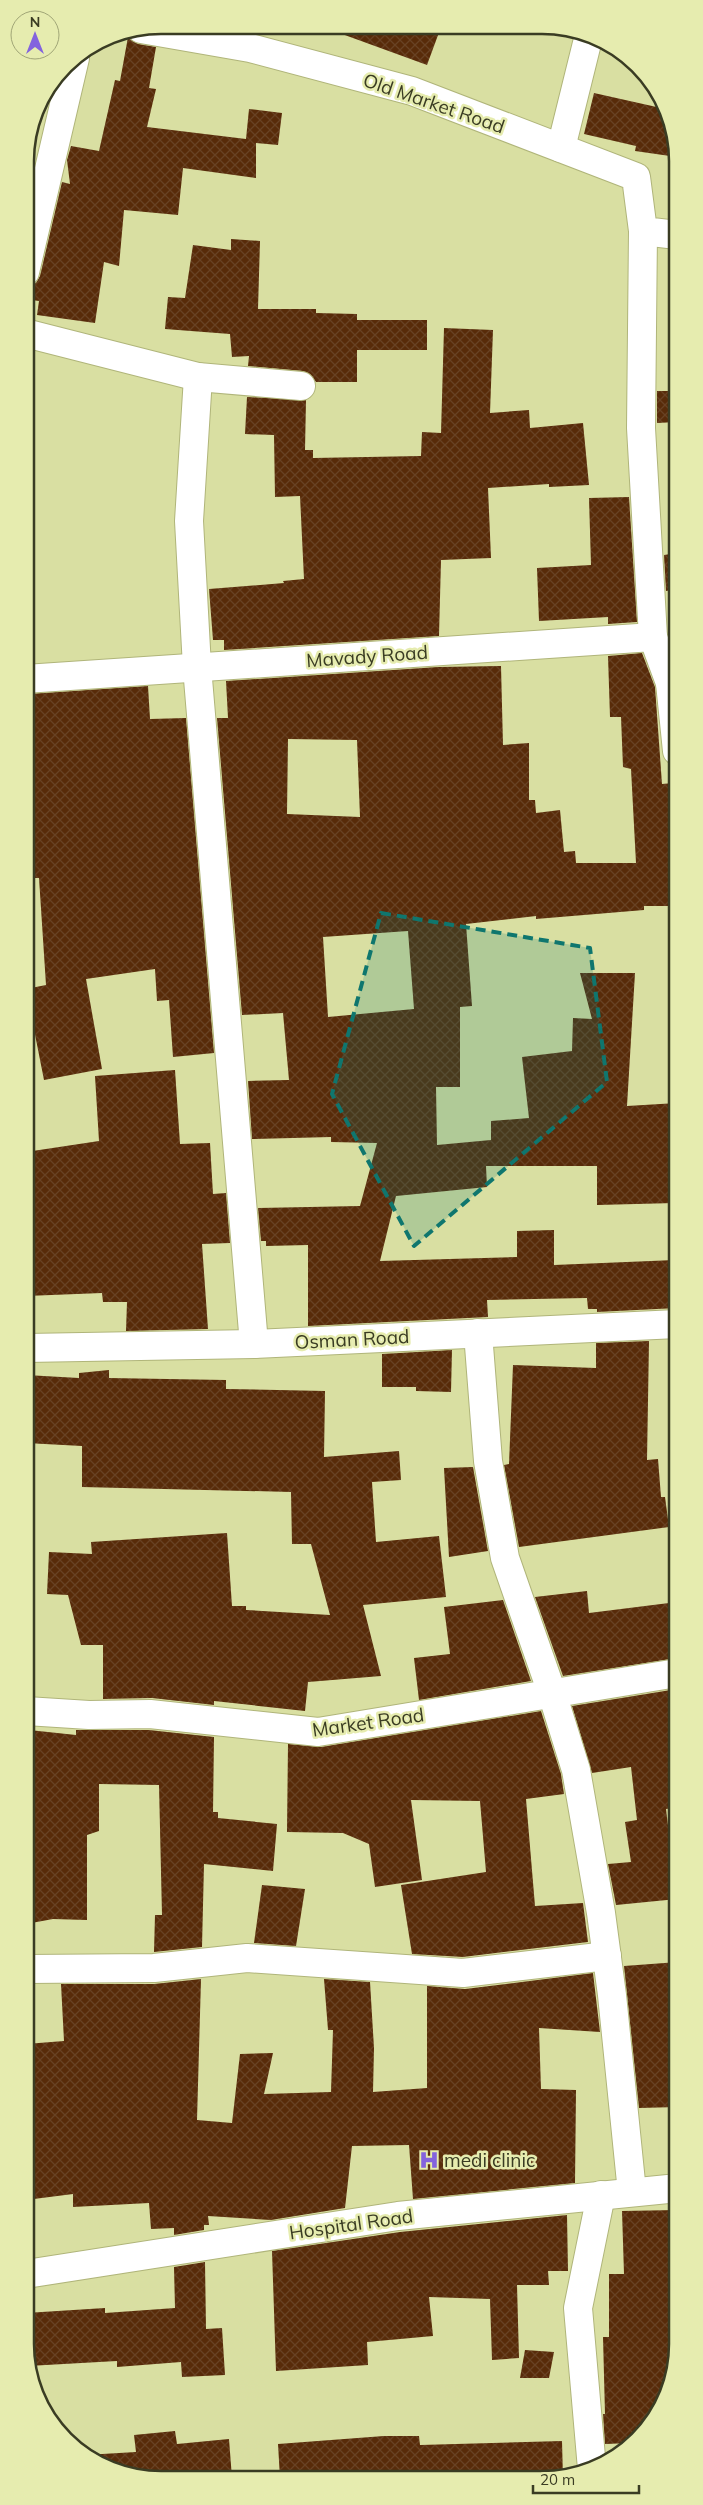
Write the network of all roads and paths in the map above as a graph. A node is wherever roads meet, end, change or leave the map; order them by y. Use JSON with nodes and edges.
{"nodes":[{"id":1,"x":209,"y":34,"type":"edge"},
{"id":2,"x":250,"y":37,"type":"edge"},
{"id":3,"x":587,"y":42,"type":"edge"},
{"id":4,"x":72,"y":70,"type":"edge"},
{"id":5,"x":560,"y":148,"type":"junction"},
{"id":6,"x":643,"y":231,"type":"junction"},
{"id":7,"x":34,"y":233,"type":"edge"},
{"id":8,"x":669,"y":234,"type":"edge"},
{"id":9,"x":34,"y":335,"type":"edge"},
{"id":10,"x":198,"y":377,"type":"junction"},
{"id":11,"x":302,"y":386,"type":"dead end"},
{"id":12,"x":653,"y":637,"type":"junction"},
{"id":13,"x":197,"y":667,"type":"junction"},
{"id":14,"x":669,"y":673,"type":"edge"},
{"id":15,"x":34,"y":678,"type":"edge"},
{"id":16,"x":669,"y":1324,"type":"edge"},
{"id":17,"x":478,"y":1333,"type":"junction"},
{"id":18,"x":254,"y":1344,"type":"junction"},
{"id":19,"x":34,"y":1348,"type":"edge"},
{"id":20,"x":669,"y":1674,"type":"edge"},
{"id":21,"x":552,"y":1693,"type":"junction"},
{"id":22,"x":34,"y":1711,"type":"edge"},
{"id":23,"x":607,"y":1956,"type":"junction"},
{"id":24,"x":34,"y":1969,"type":"edge"},
{"id":25,"x":669,"y":2189,"type":"edge"},
{"id":26,"x":632,"y":2192,"type":"junction"},
{"id":27,"x":601,"y":2195,"type":"junction"},
{"id":28,"x":34,"y":2273,"type":"edge"},
{"id":29,"x":591,"y":2461,"type":"edge"}],
"edges":[{"from":1,"to":2,"type":"street","name":"Old Market Road"},
{"from":2,"to":5,"type":"street","name":"Old Market Road"},
{"from":3,"to":5,"type":"street"},
{"from":4,"to":7,"type":"street"},
{"from":5,"to":6,"type":"street","name":"Old Market Road"},
{"from":6,"to":8,"type":"street"},
{"from":6,"to":12,"type":"street"},
{"from":9,"to":10,"type":"street"},
{"from":10,"to":11,"type":"street"},
{"from":10,"to":13,"type":"street"},
{"from":12,"to":13,"type":"street","name":"Mavady Road"},
{"from":12,"to":14,"type":"street"},
{"from":13,"to":15,"type":"street","name":"Mavady Road"},
{"from":13,"to":18,"type":"street"},
{"from":16,"to":17,"type":"street","name":"Osman Road"},
{"from":17,"to":18,"type":"street","name":"Osman Road"},
{"from":17,"to":21,"type":"street"},
{"from":18,"to":19,"type":"street","name":"Osman Road"},
{"from":20,"to":21,"type":"street","name":"Market Road"},
{"from":21,"to":22,"type":"street","name":"Market Road"},
{"from":21,"to":23,"type":"street"},
{"from":23,"to":24,"type":"street"},
{"from":23,"to":26,"type":"street"},
{"from":25,"to":26,"type":"street","name":"Hospital Road"},
{"from":26,"to":27,"type":"street","name":"Hospital Road"},
{"from":27,"to":28,"type":"street","name":"Hospital Road"},
{"from":27,"to":29,"type":"street"}]}
